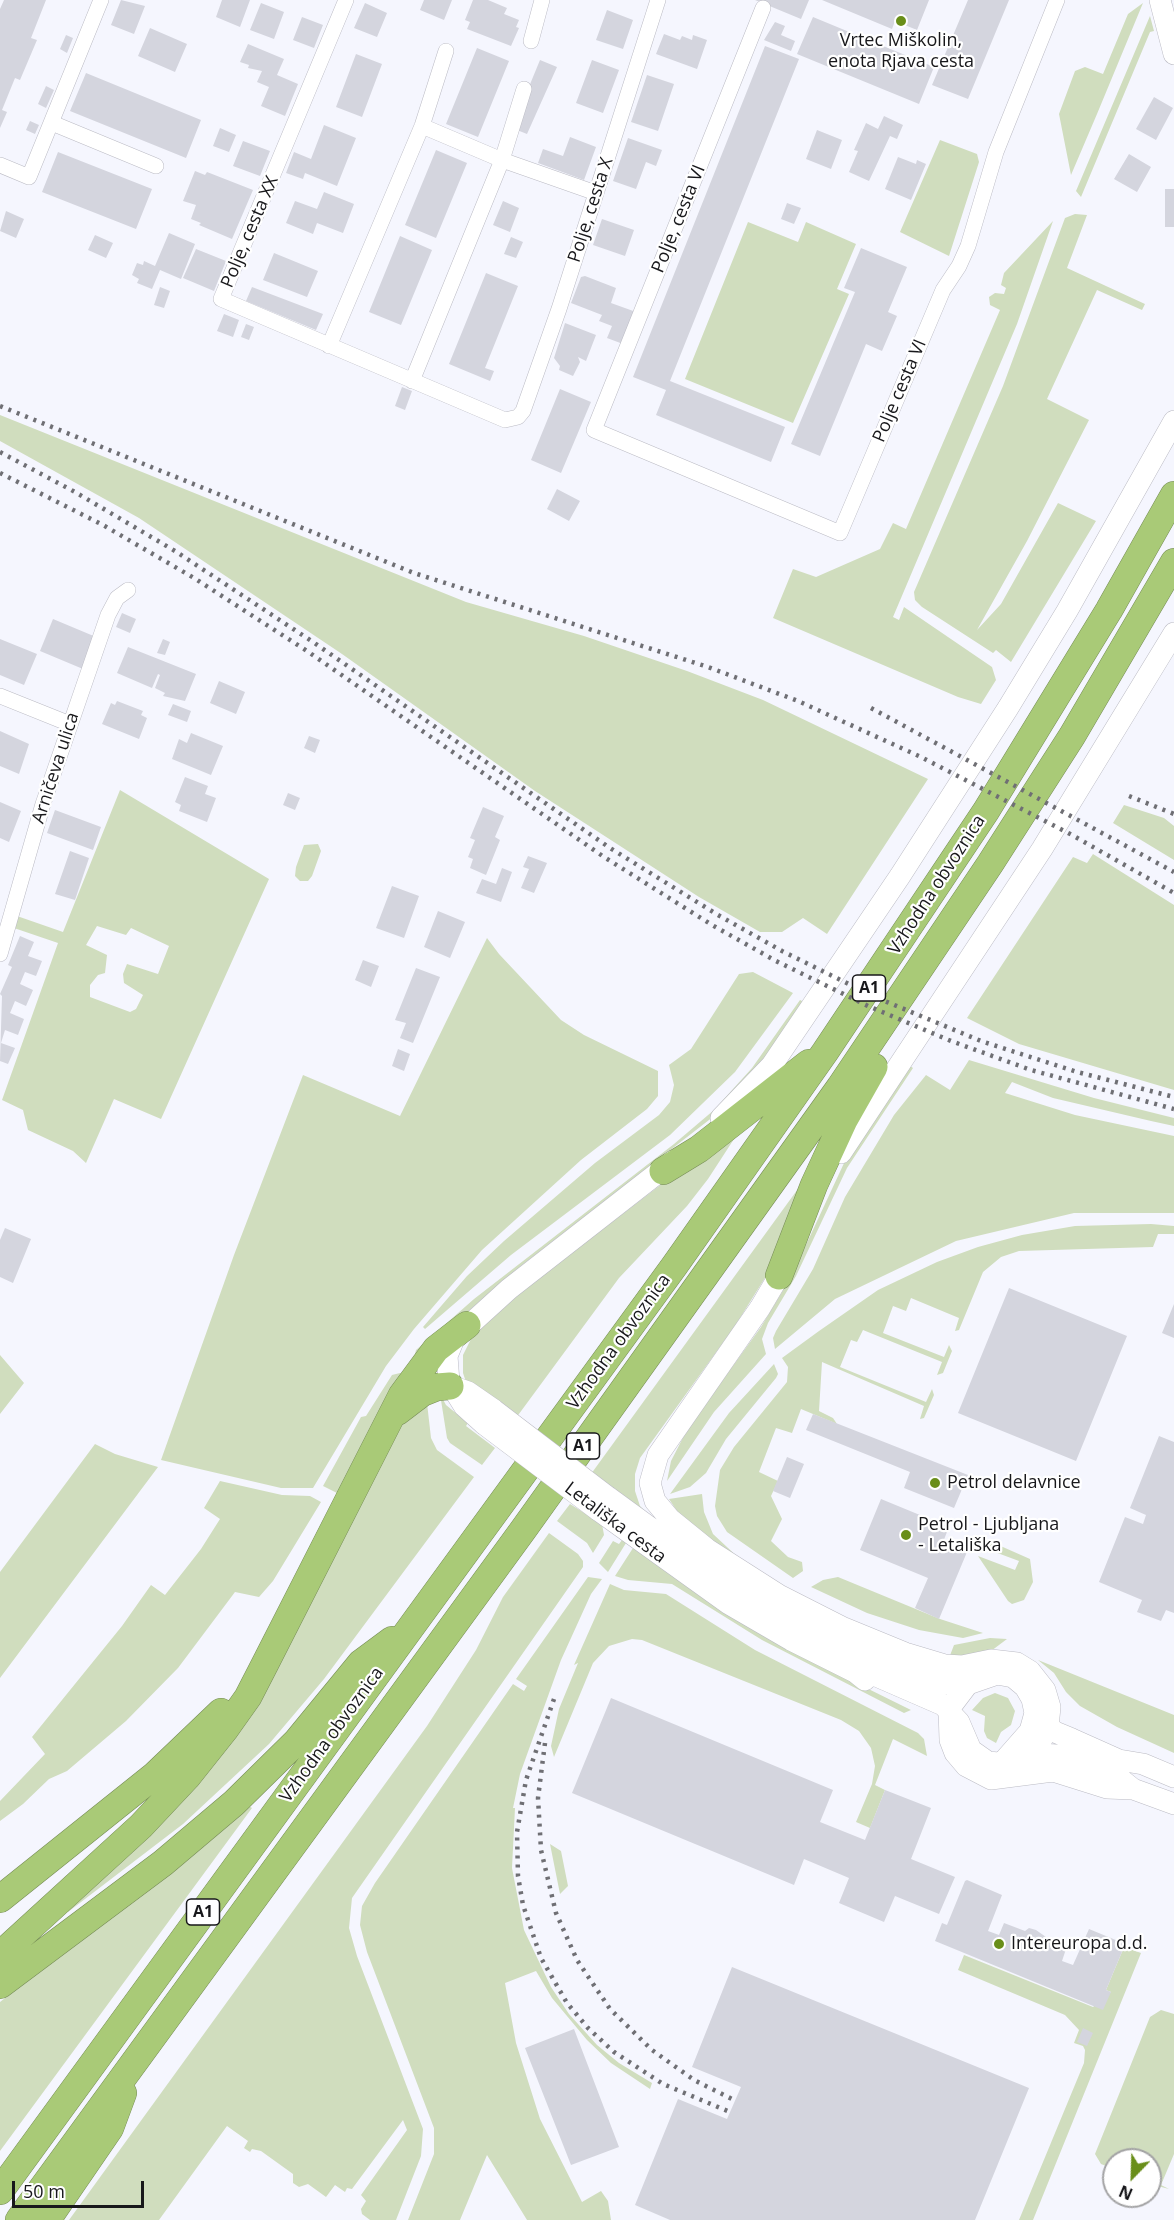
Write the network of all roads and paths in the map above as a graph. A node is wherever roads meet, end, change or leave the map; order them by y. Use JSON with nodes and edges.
{"nodes":[{"id":1,"x":101,"y":0,"type":"edge"},
{"id":2,"x":346,"y":0,"type":"edge"},
{"id":3,"x":542,"y":0,"type":"edge"},
{"id":4,"x":658,"y":0,"type":"edge"},
{"id":5,"x":1057,"y":0,"type":"edge"},
{"id":6,"x":1160,"y":0,"type":"edge"},
{"id":7,"x":763,"y":8,"type":"dead end"},
{"id":8,"x":531,"y":41,"type":"dead end"},
{"id":9,"x":446,"y":51,"type":"dead end"},
{"id":10,"x":1174,"y":54,"type":"edge"},
{"id":11,"x":524,"y":89,"type":"dead end"},
{"id":12,"x":52,"y":123,"type":"junction"},
{"id":13,"x":422,"y":126,"type":"junction"},
{"id":14,"x":502,"y":160,"type":"junction"},
{"id":15,"x":0,"y":165,"type":"edge"},
{"id":16,"x":156,"y":166,"type":"dead end"},
{"id":17,"x":596,"y":193,"type":"junction"},
{"id":18,"x":329,"y":346,"type":"junction"},
{"id":19,"x":412,"y":381,"type":"junction"},
{"id":20,"x":1174,"y":421,"type":"edge"},
{"id":21,"x":594,"y":430,"type":"joint"},
{"id":22,"x":1174,"y":495,"type":"edge"},
{"id":23,"x":1174,"y":562,"type":"edge"},
{"id":24,"x":128,"y":590,"type":"dead end"},
{"id":25,"x":1174,"y":633,"type":"edge"},
{"id":26,"x":0,"y":696,"type":"edge"},
{"id":27,"x":70,"y":724,"type":"junction"},
{"id":28,"x":941,"y":939,"type":"junction"},
{"id":29,"x":0,"y":954,"type":"edge"},
{"id":30,"x":825,"y":1052,"type":"junction"},
{"id":31,"x":663,"y":1171,"type":"junction"},
{"id":32,"x":779,"y":1276,"type":"junction"},
{"id":33,"x":467,"y":1325,"type":"junction"},
{"id":34,"x":450,"y":1386,"type":"junction"},
{"id":35,"x":394,"y":1415,"type":"junction"},
{"id":36,"x":603,"y":1503,"type":"junction"},
{"id":37,"x":688,"y":1557,"type":"junction"},
{"id":38,"x":757,"y":1581,"type":"junction"},
{"id":39,"x":296,"y":1602,"type":"junction"},
{"id":40,"x":407,"y":1634,"type":"junction"},
{"id":41,"x":855,"y":1672,"type":"junction"},
{"id":42,"x":968,"y":1684,"type":"junction"},
{"id":43,"x":949,"y":1709,"type":"junction"},
{"id":44,"x":1044,"y":1716,"type":"junction"},
{"id":45,"x":949,"y":1733,"type":"junction"},
{"id":46,"x":1032,"y":1753,"type":"junction"},
{"id":47,"x":1001,"y":1764,"type":"junction"},
{"id":48,"x":1174,"y":1777,"type":"edge"},
{"id":49,"x":1133,"y":1789,"type":"junction"},
{"id":50,"x":1174,"y":1804,"type":"edge"},
{"id":51,"x":0,"y":1899,"type":"edge"},
{"id":52,"x":0,"y":1955,"type":"edge"},
{"id":53,"x":0,"y":1985,"type":"edge"},
{"id":54,"x":126,"y":2073,"type":"junction"},
{"id":55,"x":0,"y":2191,"type":"edge"},
{"id":56,"x":19,"y":2220,"type":"edge"},
{"id":57,"x":47,"y":2220,"type":"edge"}],
"edges":[{"from":1,"to":12,"type":"street"},
{"from":2,"to":18,"type":"street","name":"Polje, cesta XX"},
{"from":3,"to":8,"type":"street"},
{"from":4,"to":17,"type":"street","name":"Polje, cesta X"},
{"from":5,"to":21,"type":"street","name":"Polje cesta VI"},
{"from":6,"to":10,"type":"main road"},
{"from":7,"to":21,"type":"street","name":"Polje, cesta VI"},
{"from":9,"to":13,"type":"street"},
{"from":11,"to":14,"type":"street"},
{"from":12,"to":15,"type":"street"},
{"from":12,"to":16,"type":"street"},
{"from":13,"to":14,"type":"street"},
{"from":13,"to":18,"type":"street"},
{"from":14,"to":17,"type":"street"},
{"from":14,"to":19,"type":"street"},
{"from":17,"to":19,"type":"street","name":"Polje, cesta X"},
{"from":18,"to":19,"type":"street"},
{"from":20,"to":31,"type":"main road"},
{"from":22,"to":30,"type":"highway","name":"Vzhodna obvoznica","number":"A1"},
{"from":23,"to":28,"type":"highway","name":"Vzhodna obvoznica","number":"A1"},
{"from":24,"to":27,"type":"street","name":"Arničeva ulica"},
{"from":25,"to":32,"type":"main road"},
{"from":26,"to":27,"type":"street"},
{"from":27,"to":29,"type":"street","name":"Arničeva ulica"},
{"from":28,"to":32,"type":"highway"},
{"from":28,"to":54,"type":"highway","name":"Vzhodna obvoznica","number":"A1"},
{"from":30,"to":31,"type":"highway"},
{"from":30,"to":40,"type":"highway","name":"Vzhodna obvoznica","number":"A1"},
{"from":31,"to":33,"type":"main road"},
{"from":32,"to":38,"type":"main road"},
{"from":33,"to":34,"type":"main road"},
{"from":33,"to":35,"type":"highway"},
{"from":34,"to":35,"type":"highway"},
{"from":34,"to":36,"type":"main road","name":"Letališka cesta","bridge":true},
{"from":35,"to":39,"type":"highway"},
{"from":36,"to":37,"type":"main road","name":"Letališka cesta"},
{"from":36,"to":41,"type":"main road","name":"Letališka cesta"},
{"from":37,"to":38,"type":"main road"},
{"from":37,"to":42,"type":"main road","name":"Letališka cesta"},
{"from":38,"to":44,"type":"main road"},
{"from":39,"to":51,"type":"highway"},
{"from":39,"to":52,"type":"highway"},
{"from":40,"to":53,"type":"highway"},
{"from":40,"to":55,"type":"highway","name":"Vzhodna obvoznica","number":"A1"},
{"from":41,"to":43,"type":"main road","name":"Letališka cesta"},
{"from":41,"to":45,"type":"main road","name":"Letališka cesta"},
{"from":42,"to":43,"type":"main road"},
{"from":42,"to":44,"type":"main road","name":"Letališka cesta"},
{"from":43,"to":45,"type":"main road","name":"Letališka cesta"},
{"from":43,"to":47,"type":"main road"},
{"from":44,"to":46,"type":"main road"},
{"from":44,"to":47,"type":"main road"},
{"from":44,"to":48,"type":"main road"},
{"from":45,"to":49,"type":"main road","name":"Letališka cesta"},
{"from":46,"to":47,"type":"main road","name":"Letališka cesta"},
{"from":46,"to":49,"type":"main road","name":"Letališka cesta"},
{"from":49,"to":50,"type":"main road","name":"Letališka cesta"},
{"from":54,"to":56,"type":"highway","number":"A1"},
{"from":54,"to":57,"type":"highway"}]}
